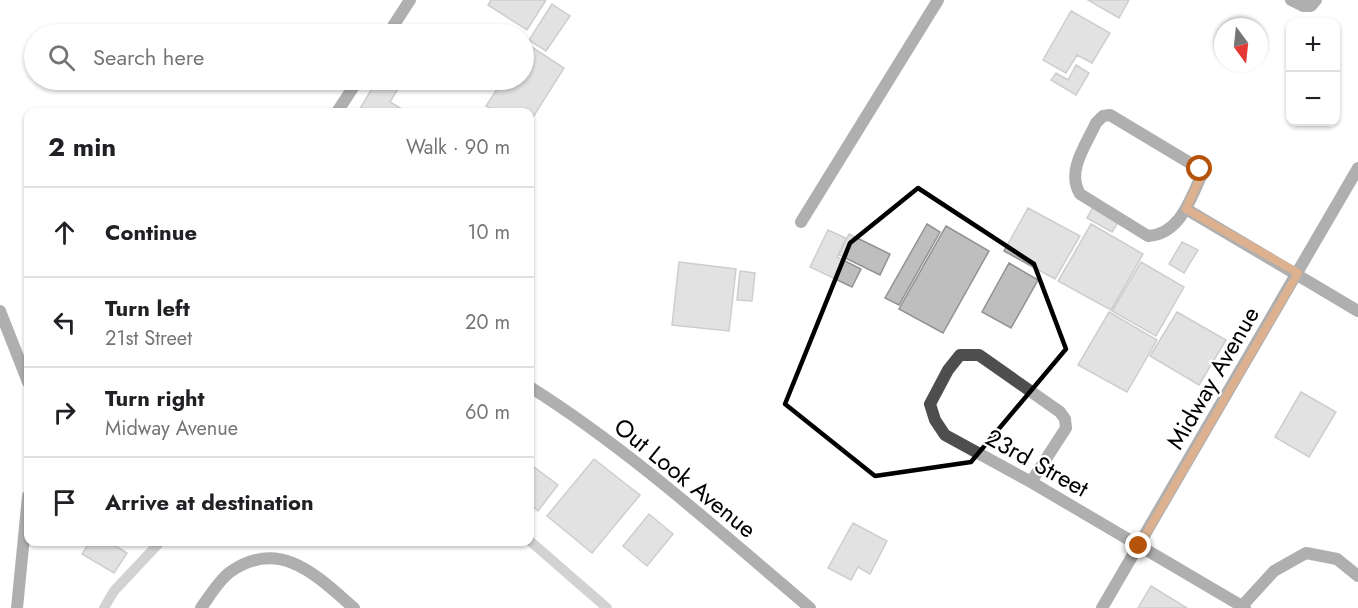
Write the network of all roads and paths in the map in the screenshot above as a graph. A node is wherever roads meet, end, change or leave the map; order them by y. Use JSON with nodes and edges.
{"nodes":[{"id":1,"x":410,"y":0,"type":"edge"},
{"id":2,"x":938,"y":0,"type":"edge"},
{"id":3,"x":1291,"y":0,"type":"edge"},
{"id":4,"x":1316,"y":0,"type":"edge"},
{"id":5,"x":394,"y":24,"type":"edge"},
{"id":6,"x":351,"y":90,"type":"edge"},
{"id":7,"x":340,"y":108,"type":"edge"},
{"id":8,"x":1358,"y":168,"type":"edge"},
{"id":9,"x":1186,"y":209,"type":"junction"},
{"id":10,"x":801,"y":222,"type":"dead end"},
{"id":11,"x":1298,"y":273,"type":"junction"},
{"id":12,"x":0,"y":311,"type":"edge"},
{"id":13,"x":1358,"y":311,"type":"edge"},
{"id":14,"x":24,"y":372,"type":"edge"},
{"id":15,"x":534,"y":390,"type":"edge"},
{"id":16,"x":1030,"y":482,"type":"junction"},
{"id":17,"x":24,"y":537,"type":"edge"},
{"id":18,"x":1139,"y":546,"type":"junction"},
{"id":19,"x":1358,"y":576,"type":"edge"},
{"id":20,"x":1244,"y":606,"type":"edge"},
{"id":21,"x":17,"y":608,"type":"edge"},
{"id":22,"x":201,"y":608,"type":"edge"},
{"id":23,"x":354,"y":608,"type":"edge"},
{"id":24,"x":810,"y":608,"type":"edge"},
{"id":25,"x":1102,"y":608,"type":"edge"}],
"edges":[{"from":1,"to":5,"type":"street"},
{"from":2,"to":10,"type":"street"},
{"from":3,"to":4,"type":"street"},
{"from":6,"to":7,"type":"street"},
{"from":8,"to":11,"type":"street","name":"Midway Avenue"},
{"from":9,"to":9,"type":"street"},
{"from":9,"to":11,"type":"street"},
{"from":11,"to":13,"type":"street"},
{"from":11,"to":18,"type":"street","name":"Midway Avenue"},
{"from":12,"to":14,"type":"street"},
{"from":15,"to":24,"type":"street","name":"Out Look Avenue"},
{"from":16,"to":16,"type":"street","name":"23rd Street"},
{"from":16,"to":18,"type":"street","name":"23rd Street"},
{"from":17,"to":21,"type":"street"},
{"from":18,"to":20,"type":"street","name":"23rd Street"},
{"from":18,"to":25,"type":"street","name":"Midway Avenue"},
{"from":19,"to":20,"type":"street"},
{"from":22,"to":23,"type":"street"}]}
